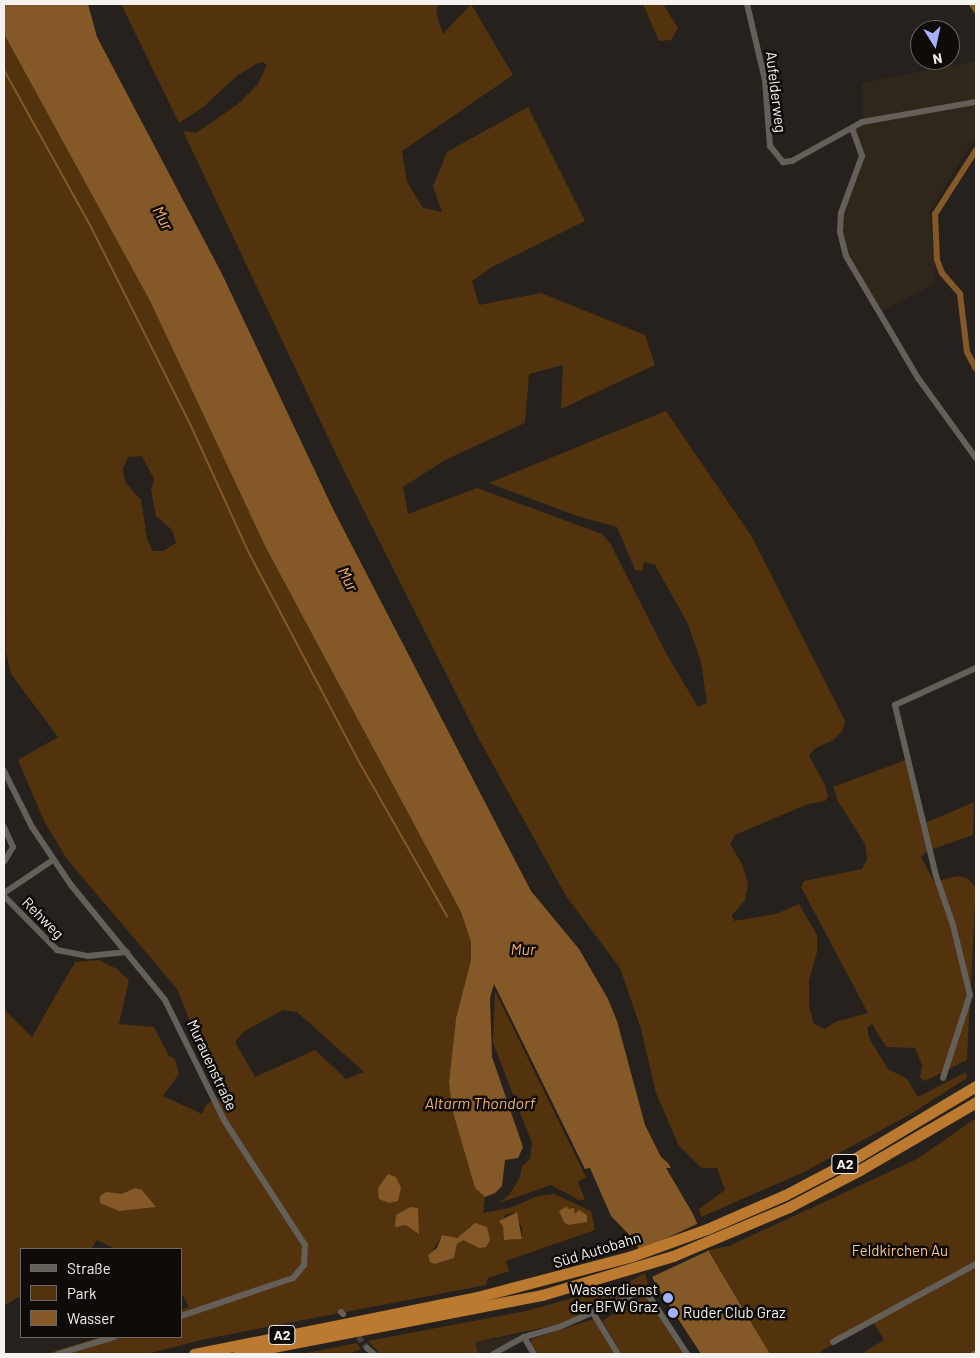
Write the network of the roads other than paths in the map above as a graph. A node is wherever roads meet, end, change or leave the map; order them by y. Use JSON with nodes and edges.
{"nodes":[{"id":1,"x":746,"y":4,"type":"edge"},
{"id":2,"x":976,"y":102,"type":"edge"},
{"id":3,"x":852,"y":128,"type":"junction"},
{"id":4,"x":976,"y":458,"type":"edge"},
{"id":5,"x":976,"y":668,"type":"edge"},
{"id":6,"x":4,"y":770,"type":"edge"},
{"id":7,"x":7,"y":786,"type":"edge"},
{"id":8,"x":4,"y":827,"type":"edge"},
{"id":9,"x":53,"y":860,"type":"junction"},
{"id":10,"x":4,"y":862,"type":"edge"},
{"id":11,"x":4,"y":895,"type":"edge"},
{"id":12,"x":126,"y":952,"type":"junction"},
{"id":13,"x":943,"y":1078,"type":"dead end"},
{"id":14,"x":976,"y":1086,"type":"edge"},
{"id":15,"x":976,"y":1102,"type":"edge"},
{"id":16,"x":976,"y":1264,"type":"edge"},
{"id":17,"x":593,"y":1313,"type":"junction"},
{"id":18,"x":182,"y":1316,"type":"edge"},
{"id":19,"x":342,"y":1321,"type":"junction"},
{"id":20,"x":365,"y":1325,"type":"junction"},
{"id":21,"x":111,"y":1338,"type":"edge"},
{"id":22,"x":524,"y":1338,"type":"junction"},
{"id":23,"x":833,"y":1342,"type":"dead end"},
{"id":24,"x":366,"y":1348,"type":"tunnel mouth"},
{"id":25,"x":58,"y":1354,"type":"edge"},
{"id":26,"x":194,"y":1354,"type":"edge"},
{"id":27,"x":238,"y":1354,"type":"edge"},
{"id":28,"x":374,"y":1354,"type":"edge"},
{"id":29,"x":493,"y":1354,"type":"edge"},
{"id":30,"x":534,"y":1354,"type":"edge"},
{"id":31,"x":618,"y":1354,"type":"edge"},
{"id":32,"x":687,"y":1354,"type":"edge"}],
"edges":[{"from":1,"to":3,"type":"street","name":"Aufelderweg"},
{"from":2,"to":3,"type":"street"},
{"from":3,"to":4,"type":"street"},
{"from":5,"to":13,"type":"street"},
{"from":6,"to":7,"type":"street","name":"Murauenstraße"},
{"from":7,"to":9,"type":"street","name":"Murauenstraße"},
{"from":8,"to":10,"type":"street"},
{"from":9,"to":11,"type":"street","name":"Rehweg"},
{"from":9,"to":12,"type":"street","name":"Murauenstraße"},
{"from":11,"to":12,"type":"street","name":"Rehweg"},
{"from":12,"to":18,"type":"street","name":"Murauenstraße"},
{"from":14,"to":20,"type":"highway","name":"Süd Autobahn","number":"A2"},
{"from":15,"to":20,"type":"highway","name":"Süd Autobahn","number":"A2"},
{"from":16,"to":23,"type":"street"},
{"from":17,"to":22,"type":"street"},
{"from":17,"to":31,"type":"street"},
{"from":17,"to":32,"type":"street"},
{"from":19,"to":20,"type":"highway","name":"Süd Autobahn","number":"A2"},
{"from":19,"to":26,"type":"highway","name":"Süd Autobahn","number":"A2"},
{"from":19,"to":27,"type":"highway","name":"Süd Autobahn","number":"A2"},
{"from":21,"to":25,"type":"street"},
{"from":22,"to":29,"type":"street"},
{"from":22,"to":30,"type":"street"},
{"from":24,"to":28,"type":"street"}]}
